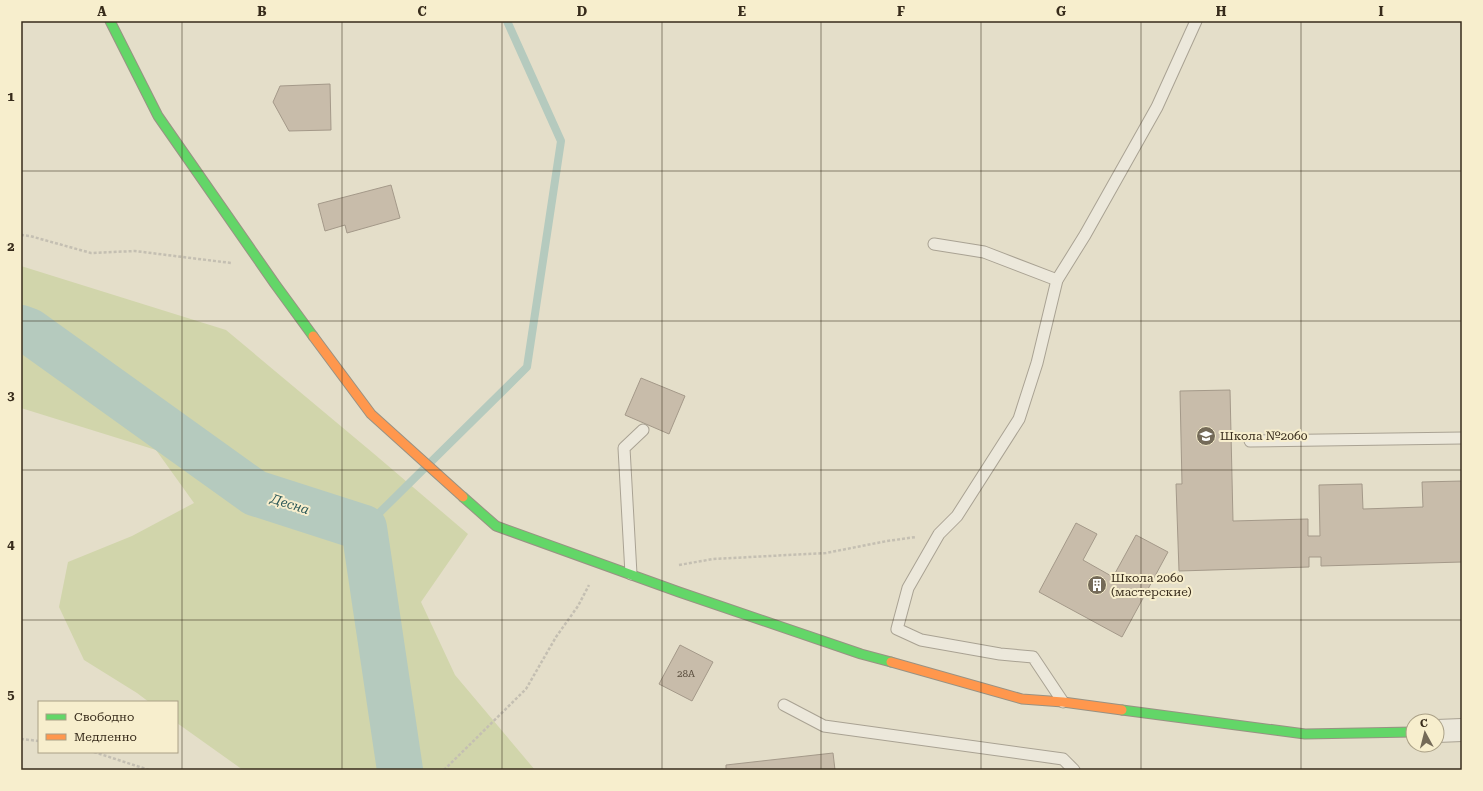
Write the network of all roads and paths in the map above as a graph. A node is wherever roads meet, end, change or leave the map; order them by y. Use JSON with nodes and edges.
{"nodes":[{"id":1,"x":110,"y":21,"type":"edge"},
{"id":2,"x":1196,"y":21,"type":"edge"},
{"id":3,"x":21,"y":235,"type":"edge"},
{"id":4,"x":934,"y":244,"type":"dead end"},
{"id":5,"x":264,"y":267,"type":"junction"},
{"id":6,"x":1057,"y":280,"type":"junction"},
{"id":7,"x":643,"y":430,"type":"dead end"},
{"id":8,"x":1462,"y":438,"type":"edge"},
{"id":9,"x":1250,"y":441,"type":"dead end"},
{"id":10,"x":939,"y":534,"type":"junction"},
{"id":11,"x":601,"y":563,"type":"junction"},
{"id":12,"x":631,"y":574,"type":"junction"},
{"id":13,"x":647,"y":580,"type":"junction"},
{"id":14,"x":1063,"y":702,"type":"junction"},
{"id":15,"x":784,"y":705,"type":"dead end"},
{"id":16,"x":1462,"y":730,"type":"edge"},
{"id":17,"x":1445,"y":731,"type":"edge"},
{"id":18,"x":1405,"y":732,"type":"edge"},
{"id":19,"x":21,"y":739,"type":"edge"},
{"id":20,"x":38,"y":741,"type":"edge"},
{"id":21,"x":97,"y":753,"type":"edge"},
{"id":22,"x":148,"y":770,"type":"edge"},
{"id":23,"x":444,"y":770,"type":"edge"},
{"id":24,"x":1074,"y":770,"type":"edge"}],
"edges":[{"from":1,"to":5,"type":"street"},
{"from":2,"to":6,"type":"lane"},
{"from":3,"to":5,"type":"path"},
{"from":4,"to":6,"type":"lane"},
{"from":5,"to":11,"type":"street"},
{"from":6,"to":10,"type":"lane"},
{"from":7,"to":12,"type":"lane"},
{"from":8,"to":9,"type":"lane"},
{"from":10,"to":13,"type":"path"},
{"from":10,"to":14,"type":"lane"},
{"from":11,"to":12,"type":"street"},
{"from":11,"to":23,"type":"path"},
{"from":12,"to":13,"type":"street"},
{"from":13,"to":14,"type":"street"},
{"from":14,"to":18,"type":"street"},
{"from":15,"to":24,"type":"lane"},
{"from":16,"to":17,"type":"street"},
{"from":19,"to":20,"type":"path"},
{"from":21,"to":22,"type":"path"}]}
